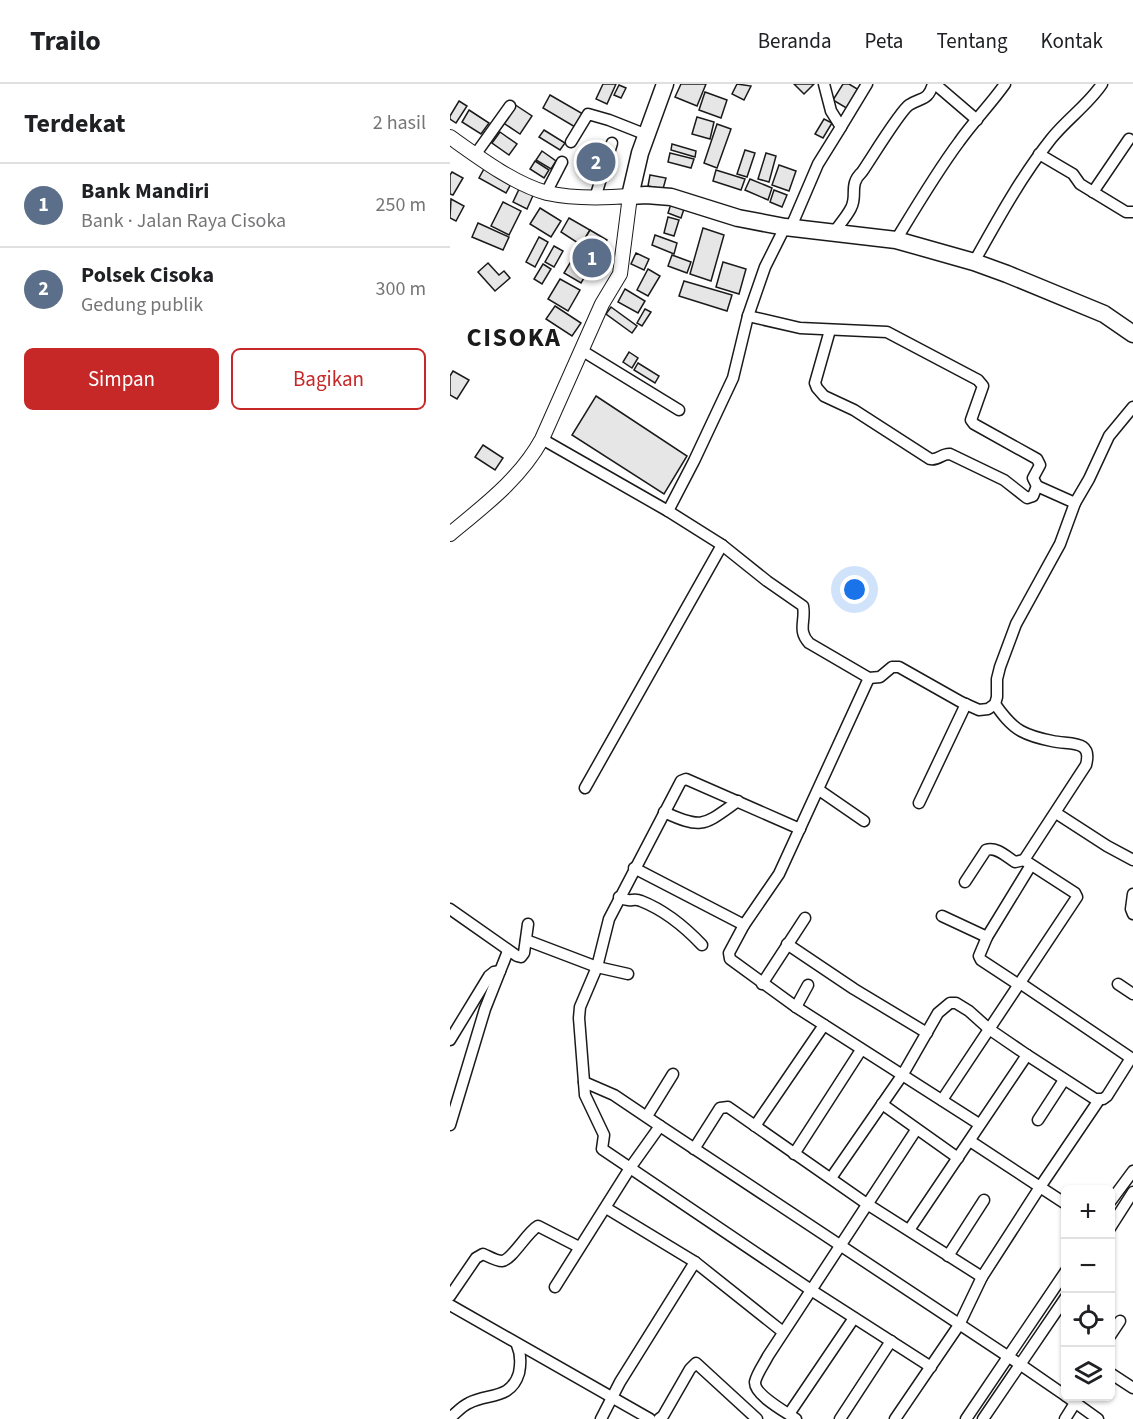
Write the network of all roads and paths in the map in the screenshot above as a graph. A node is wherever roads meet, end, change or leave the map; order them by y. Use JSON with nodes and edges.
{"nodes":[{"id":1,"x":665,"y":84,"type":"edge"},
{"id":2,"x":824,"y":84,"type":"edge"},
{"id":3,"x":867,"y":84,"type":"edge"},
{"id":4,"x":934,"y":84,"type":"edge"},
{"id":5,"x":1005,"y":84,"type":"edge"},
{"id":6,"x":1102,"y":84,"type":"edge"},
{"id":7,"x":510,"y":106,"type":"dead end"},
{"id":8,"x":977,"y":120,"type":"junction"},
{"id":9,"x":841,"y":127,"type":"junction"},
{"id":10,"x":647,"y":135,"type":"junction"},
{"id":11,"x":450,"y":137,"type":"edge"},
{"id":12,"x":1129,"y":140,"type":"dead end"},
{"id":13,"x":571,"y":142,"type":"dead end"},
{"id":14,"x":612,"y":143,"type":"dead end"},
{"id":15,"x":1039,"y":154,"type":"junction"},
{"id":16,"x":475,"y":155,"type":"junction"},
{"id":17,"x":562,"y":162,"type":"dead end"},
{"id":18,"x":1093,"y":192,"type":"junction"},
{"id":19,"x":546,"y":193,"type":"junction"},
{"id":20,"x":630,"y":196,"type":"junction"},
{"id":21,"x":595,"y":198,"type":"junction"},
{"id":22,"x":1133,"y":212,"type":"edge"},
{"id":23,"x":788,"y":227,"type":"junction"},
{"id":24,"x":834,"y":232,"type":"junction"},
{"id":25,"x":896,"y":240,"type":"junction"},
{"id":26,"x":974,"y":262,"type":"junction"},
{"id":27,"x":748,"y":315,"type":"junction"},
{"id":28,"x":830,"y":330,"type":"junction"},
{"id":29,"x":1133,"y":334,"type":"edge"},
{"id":30,"x":581,"y":350,"type":"junction"},
{"id":31,"x":1133,"y":407,"type":"edge"},
{"id":32,"x":679,"y":410,"type":"dead end"},
{"id":33,"x":542,"y":439,"type":"junction"},
{"id":34,"x":1037,"y":486,"type":"junction"},
{"id":35,"x":1075,"y":503,"type":"junction"},
{"id":36,"x":668,"y":511,"type":"junction"},
{"id":37,"x":450,"y":534,"type":"edge"},
{"id":38,"x":722,"y":545,"type":"junction"},
{"id":39,"x":869,"y":678,"type":"junction"},
{"id":40,"x":966,"y":704,"type":"junction"},
{"id":41,"x":995,"y":704,"type":"junction"},
{"id":42,"x":585,"y":788,"type":"dead end"},
{"id":43,"x":819,"y":790,"type":"junction"},
{"id":44,"x":738,"y":801,"type":"junction"},
{"id":45,"x":920,"y":803,"type":"dead end"},
{"id":46,"x":664,"y":812,"type":"junction"},
{"id":47,"x":1056,"y":813,"type":"junction"},
{"id":48,"x":864,"y":821,"type":"dead end"},
{"id":49,"x":800,"y":829,"type":"junction"},
{"id":50,"x":1133,"y":860,"type":"edge"},
{"id":51,"x":1028,"y":863,"type":"junction"},
{"id":52,"x":634,"y":868,"type":"junction"},
{"id":53,"x":965,"y":882,"type":"dead end"},
{"id":54,"x":1133,"y":894,"type":"edge"},
{"id":55,"x":619,"y":897,"type":"junction"},
{"id":56,"x":450,"y":909,"type":"edge"},
{"id":57,"x":1133,"y":914,"type":"edge"},
{"id":58,"x":942,"y":916,"type":"dead end"},
{"id":59,"x":805,"y":918,"type":"dead end"},
{"id":60,"x":528,"y":924,"type":"dead end"},
{"id":61,"x":744,"y":926,"type":"junction"},
{"id":62,"x":987,"y":937,"type":"junction"},
{"id":63,"x":526,"y":940,"type":"junction"},
{"id":64,"x":787,"y":944,"type":"junction"},
{"id":65,"x":702,"y":945,"type":"dead end"},
{"id":66,"x":508,"y":951,"type":"junction"},
{"id":67,"x":597,"y":967,"type":"junction"},
{"id":68,"x":500,"y":971,"type":"junction"},
{"id":69,"x":628,"y":974,"type":"dead end"},
{"id":70,"x":762,"y":984,"type":"junction"},
{"id":71,"x":1020,"y":984,"type":"junction"},
{"id":72,"x":1118,"y":984,"type":"dead end"},
{"id":73,"x":808,"y":986,"type":"dead end"},
{"id":74,"x":1133,"y":994,"type":"edge"},
{"id":75,"x":796,"y":1007,"type":"junction"},
{"id":76,"x":824,"y":1025,"type":"junction"},
{"id":77,"x":989,"y":1029,"type":"junction"},
{"id":78,"x":927,"y":1033,"type":"junction"},
{"id":79,"x":450,"y":1040,"type":"edge"},
{"id":80,"x":861,"y":1050,"type":"junction"},
{"id":81,"x":1026,"y":1055,"type":"junction"},
{"id":82,"x":1132,"y":1057,"type":"edge"},
{"id":83,"x":673,"y":1074,"type":"dead end"},
{"id":84,"x":903,"y":1074,"type":"junction"},
{"id":85,"x":1064,"y":1080,"type":"junction"},
{"id":86,"x":584,"y":1082,"type":"junction"},
{"id":87,"x":942,"y":1100,"type":"junction"},
{"id":88,"x":1099,"y":1100,"type":"junction"},
{"id":89,"x":882,"y":1104,"type":"junction"},
{"id":90,"x":647,"y":1116,"type":"junction"},
{"id":91,"x":1038,"y":1120,"type":"dead end"},
{"id":92,"x":979,"y":1124,"type":"junction"},
{"id":93,"x":450,"y":1125,"type":"edge"},
{"id":94,"x":660,"y":1126,"type":"junction"},
{"id":95,"x":755,"y":1126,"type":"junction"},
{"id":96,"x":916,"y":1130,"type":"junction"},
{"id":97,"x":970,"y":1141,"type":"junction"},
{"id":98,"x":694,"y":1149,"type":"junction"},
{"id":99,"x":794,"y":1154,"type":"junction"},
{"id":100,"x":958,"y":1158,"type":"junction"},
{"id":101,"x":630,"y":1168,"type":"junction"},
{"id":102,"x":1133,"y":1171,"type":"edge"},
{"id":103,"x":831,"y":1178,"type":"junction"},
{"id":104,"x":1040,"y":1187,"type":"junction"},
{"id":105,"x":1133,"y":1192,"type":"edge"},
{"id":106,"x":1115,"y":1195,"type":"edge"},
{"id":107,"x":984,"y":1200,"type":"dead end"},
{"id":108,"x":1061,"y":1201,"type":"edge"},
{"id":109,"x":867,"y":1204,"type":"junction"},
{"id":110,"x":606,"y":1208,"type":"junction"},
{"id":111,"x":1115,"y":1220,"type":"edge"},
{"id":112,"x":909,"y":1230,"type":"junction"},
{"id":113,"x":840,"y":1245,"type":"junction"},
{"id":114,"x":579,"y":1247,"type":"junction"},
{"id":115,"x":948,"y":1256,"type":"junction"},
{"id":116,"x":695,"y":1262,"type":"junction"},
{"id":117,"x":981,"y":1277,"type":"junction"},
{"id":118,"x":1061,"y":1277,"type":"edge"},
{"id":119,"x":555,"y":1287,"type":"dead end"},
{"id":120,"x":811,"y":1290,"type":"junction"},
{"id":121,"x":450,"y":1296,"type":"edge"},
{"id":122,"x":1061,"y":1303,"type":"edge"},
{"id":123,"x":450,"y":1305,"type":"edge"},
{"id":124,"x":854,"y":1318,"type":"junction"},
{"id":125,"x":1120,"y":1321,"type":"dead end"},
{"id":126,"x":959,"y":1325,"type":"junction"},
{"id":127,"x":1115,"y":1328,"type":"edge"},
{"id":128,"x":783,"y":1332,"type":"junction"},
{"id":129,"x":891,"y":1341,"type":"junction"},
{"id":130,"x":517,"y":1345,"type":"junction"},
{"id":131,"x":1009,"y":1357,"type":"junction"},
{"id":132,"x":1021,"y":1365,"type":"junction"},
{"id":133,"x":931,"y":1367,"type":"junction"},
{"id":134,"x":1115,"y":1376,"type":"edge"},
{"id":135,"x":1133,"y":1388,"type":"edge"},
{"id":136,"x":1061,"y":1392,"type":"edge"},
{"id":137,"x":612,"y":1396,"type":"junction"},
{"id":138,"x":1068,"y":1401,"type":"edge"},
{"id":139,"x":1073,"y":1401,"type":"edge"},
{"id":140,"x":793,"y":1417,"type":"edge"},
{"id":141,"x":450,"y":1418,"type":"edge"},
{"id":142,"x":601,"y":1419,"type":"edge"},
{"id":143,"x":650,"y":1419,"type":"edge"},
{"id":144,"x":659,"y":1419,"type":"edge"},
{"id":145,"x":757,"y":1419,"type":"edge"},
{"id":146,"x":840,"y":1419,"type":"edge"},
{"id":147,"x":895,"y":1419,"type":"edge"},
{"id":148,"x":966,"y":1419,"type":"edge"},
{"id":149,"x":983,"y":1419,"type":"edge"},
{"id":150,"x":1065,"y":1419,"type":"edge"},
{"id":151,"x":1098,"y":1419,"type":"edge"}],
"edges":[{"from":1,"to":10,"type":"main road"},
{"from":2,"to":9,"type":"street"},
{"from":3,"to":9,"type":"street"},
{"from":4,"to":8,"type":"street"},
{"from":4,"to":24,"type":"street"},
{"from":5,"to":8,"type":"street"},
{"from":6,"to":15,"type":"street"},
{"from":7,"to":16,"type":"street"},
{"from":8,"to":25,"type":"street"},
{"from":9,"to":23,"type":"street"},
{"from":10,"to":13,"type":"street"},
{"from":10,"to":20,"type":"main road"},
{"from":11,"to":16,"type":"street"},
{"from":12,"to":18,"type":"street"},
{"from":14,"to":21,"type":"street"},
{"from":15,"to":18,"type":"street"},
{"from":15,"to":26,"type":"street"},
{"from":16,"to":19,"type":"street"},
{"from":17,"to":19,"type":"street"},
{"from":18,"to":22,"type":"street"},
{"from":19,"to":21,"type":"street"},
{"from":20,"to":21,"type":"street"},
{"from":20,"to":23,"type":"main road"},
{"from":20,"to":30,"type":"street"},
{"from":23,"to":24,"type":"main road"},
{"from":23,"to":27,"type":"street"},
{"from":24,"to":25,"type":"main road"},
{"from":25,"to":26,"type":"main road"},
{"from":26,"to":29,"type":"main road"},
{"from":27,"to":28,"type":"street"},
{"from":27,"to":36,"type":"street"},
{"from":28,"to":34,"type":"street"},
{"from":28,"to":34,"type":"street"},
{"from":30,"to":32,"type":"street"},
{"from":30,"to":33,"type":"street"},
{"from":31,"to":35,"type":"street"},
{"from":33,"to":36,"type":"street"},
{"from":33,"to":37,"type":"street"},
{"from":34,"to":35,"type":"street"},
{"from":35,"to":41,"type":"street"},
{"from":36,"to":38,"type":"street"},
{"from":38,"to":39,"type":"street"},
{"from":38,"to":42,"type":"street"},
{"from":39,"to":40,"type":"street"},
{"from":39,"to":43,"type":"street"},
{"from":40,"to":41,"type":"street"},
{"from":40,"to":45,"type":"street"},
{"from":41,"to":47,"type":"street"},
{"from":43,"to":48,"type":"street"},
{"from":43,"to":49,"type":"street"},
{"from":44,"to":46,"type":"street"},
{"from":44,"to":46,"type":"street"},
{"from":44,"to":49,"type":"street"},
{"from":46,"to":52,"type":"street"},
{"from":47,"to":50,"type":"street"},
{"from":47,"to":51,"type":"street"},
{"from":49,"to":61,"type":"street"},
{"from":51,"to":53,"type":"street"},
{"from":51,"to":62,"type":"street"},
{"from":51,"to":71,"type":"street"},
{"from":52,"to":55,"type":"street"},
{"from":52,"to":61,"type":"street"},
{"from":54,"to":57,"type":"street"},
{"from":55,"to":65,"type":"street"},
{"from":55,"to":67,"type":"street"},
{"from":56,"to":66,"type":"street"},
{"from":58,"to":62,"type":"street"},
{"from":59,"to":64,"type":"street"},
{"from":60,"to":63,"type":"street"},
{"from":61,"to":70,"type":"street"},
{"from":62,"to":71,"type":"street"},
{"from":63,"to":66,"type":"street"},
{"from":63,"to":67,"type":"street"},
{"from":64,"to":70,"type":"street"},
{"from":64,"to":78,"type":"street"},
{"from":66,"to":68,"type":"street"},
{"from":67,"to":69,"type":"street"},
{"from":67,"to":86,"type":"street"},
{"from":68,"to":79,"type":"street"},
{"from":68,"to":93,"type":"street"},
{"from":70,"to":75,"type":"street"},
{"from":71,"to":77,"type":"street"},
{"from":71,"to":82,"type":"street"},
{"from":72,"to":74,"type":"street"},
{"from":73,"to":75,"type":"street"},
{"from":75,"to":76,"type":"street"},
{"from":76,"to":80,"type":"street"},
{"from":76,"to":95,"type":"street"},
{"from":77,"to":78,"type":"street"},
{"from":77,"to":81,"type":"street"},
{"from":77,"to":87,"type":"street"},
{"from":78,"to":84,"type":"street"},
{"from":80,"to":84,"type":"street"},
{"from":80,"to":99,"type":"street"},
{"from":81,"to":85,"type":"street"},
{"from":81,"to":92,"type":"street"},
{"from":82,"to":88,"type":"street"},
{"from":83,"to":90,"type":"street"},
{"from":84,"to":87,"type":"street"},
{"from":84,"to":89,"type":"street"},
{"from":85,"to":88,"type":"street"},
{"from":85,"to":91,"type":"street"},
{"from":86,"to":90,"type":"street"},
{"from":86,"to":101,"type":"street"},
{"from":87,"to":92,"type":"street"},
{"from":88,"to":104,"type":"street"},
{"from":89,"to":96,"type":"street"},
{"from":89,"to":103,"type":"street"},
{"from":90,"to":94,"type":"street"},
{"from":92,"to":97,"type":"street"},
{"from":94,"to":98,"type":"street"},
{"from":94,"to":101,"type":"street"},
{"from":95,"to":98,"type":"street"},
{"from":95,"to":99,"type":"street"},
{"from":96,"to":100,"type":"street"},
{"from":96,"to":109,"type":"street"},
{"from":97,"to":100,"type":"street"},
{"from":97,"to":104,"type":"street"},
{"from":98,"to":113,"type":"street"},
{"from":99,"to":103,"type":"street"},
{"from":100,"to":112,"type":"street"},
{"from":101,"to":110,"type":"street"},
{"from":101,"to":120,"type":"street"},
{"from":102,"to":106,"type":"street"},
{"from":103,"to":109,"type":"street"},
{"from":104,"to":108,"type":"street"},
{"from":104,"to":117,"type":"street"},
{"from":105,"to":111,"type":"street"},
{"from":107,"to":115,"type":"street"},
{"from":109,"to":112,"type":"street"},
{"from":109,"to":113,"type":"street"},
{"from":110,"to":114,"type":"street"},
{"from":110,"to":116,"type":"street"},
{"from":112,"to":115,"type":"street"},
{"from":113,"to":120,"type":"street"},
{"from":113,"to":126,"type":"street"},
{"from":114,"to":119,"type":"street"},
{"from":114,"to":121,"type":"street"},
{"from":115,"to":117,"type":"street"},
{"from":116,"to":128,"type":"street"},
{"from":116,"to":137,"type":"street"},
{"from":117,"to":126,"type":"street"},
{"from":118,"to":131,"type":"street"},
{"from":120,"to":124,"type":"street"},
{"from":120,"to":128,"type":"street"},
{"from":122,"to":132,"type":"street"},
{"from":123,"to":130,"type":"street"},
{"from":124,"to":129,"type":"street"},
{"from":124,"to":140,"type":"street"},
{"from":125,"to":127,"type":"street"},
{"from":126,"to":131,"type":"street"},
{"from":126,"to":133,"type":"street"},
{"from":128,"to":140,"type":"street"},
{"from":129,"to":133,"type":"street"},
{"from":129,"to":146,"type":"street"},
{"from":130,"to":137,"type":"street"},
{"from":130,"to":141,"type":"street"},
{"from":131,"to":132,"type":"street"},
{"from":131,"to":148,"type":"street"},
{"from":132,"to":136,"type":"street"},
{"from":132,"to":149,"type":"street"},
{"from":133,"to":147,"type":"street"},
{"from":134,"to":135,"type":"street"},
{"from":137,"to":142,"type":"street"},
{"from":137,"to":143,"type":"street"},
{"from":138,"to":150,"type":"street"},
{"from":139,"to":151,"type":"street"},
{"from":144,"to":145,"type":"street"}]}
